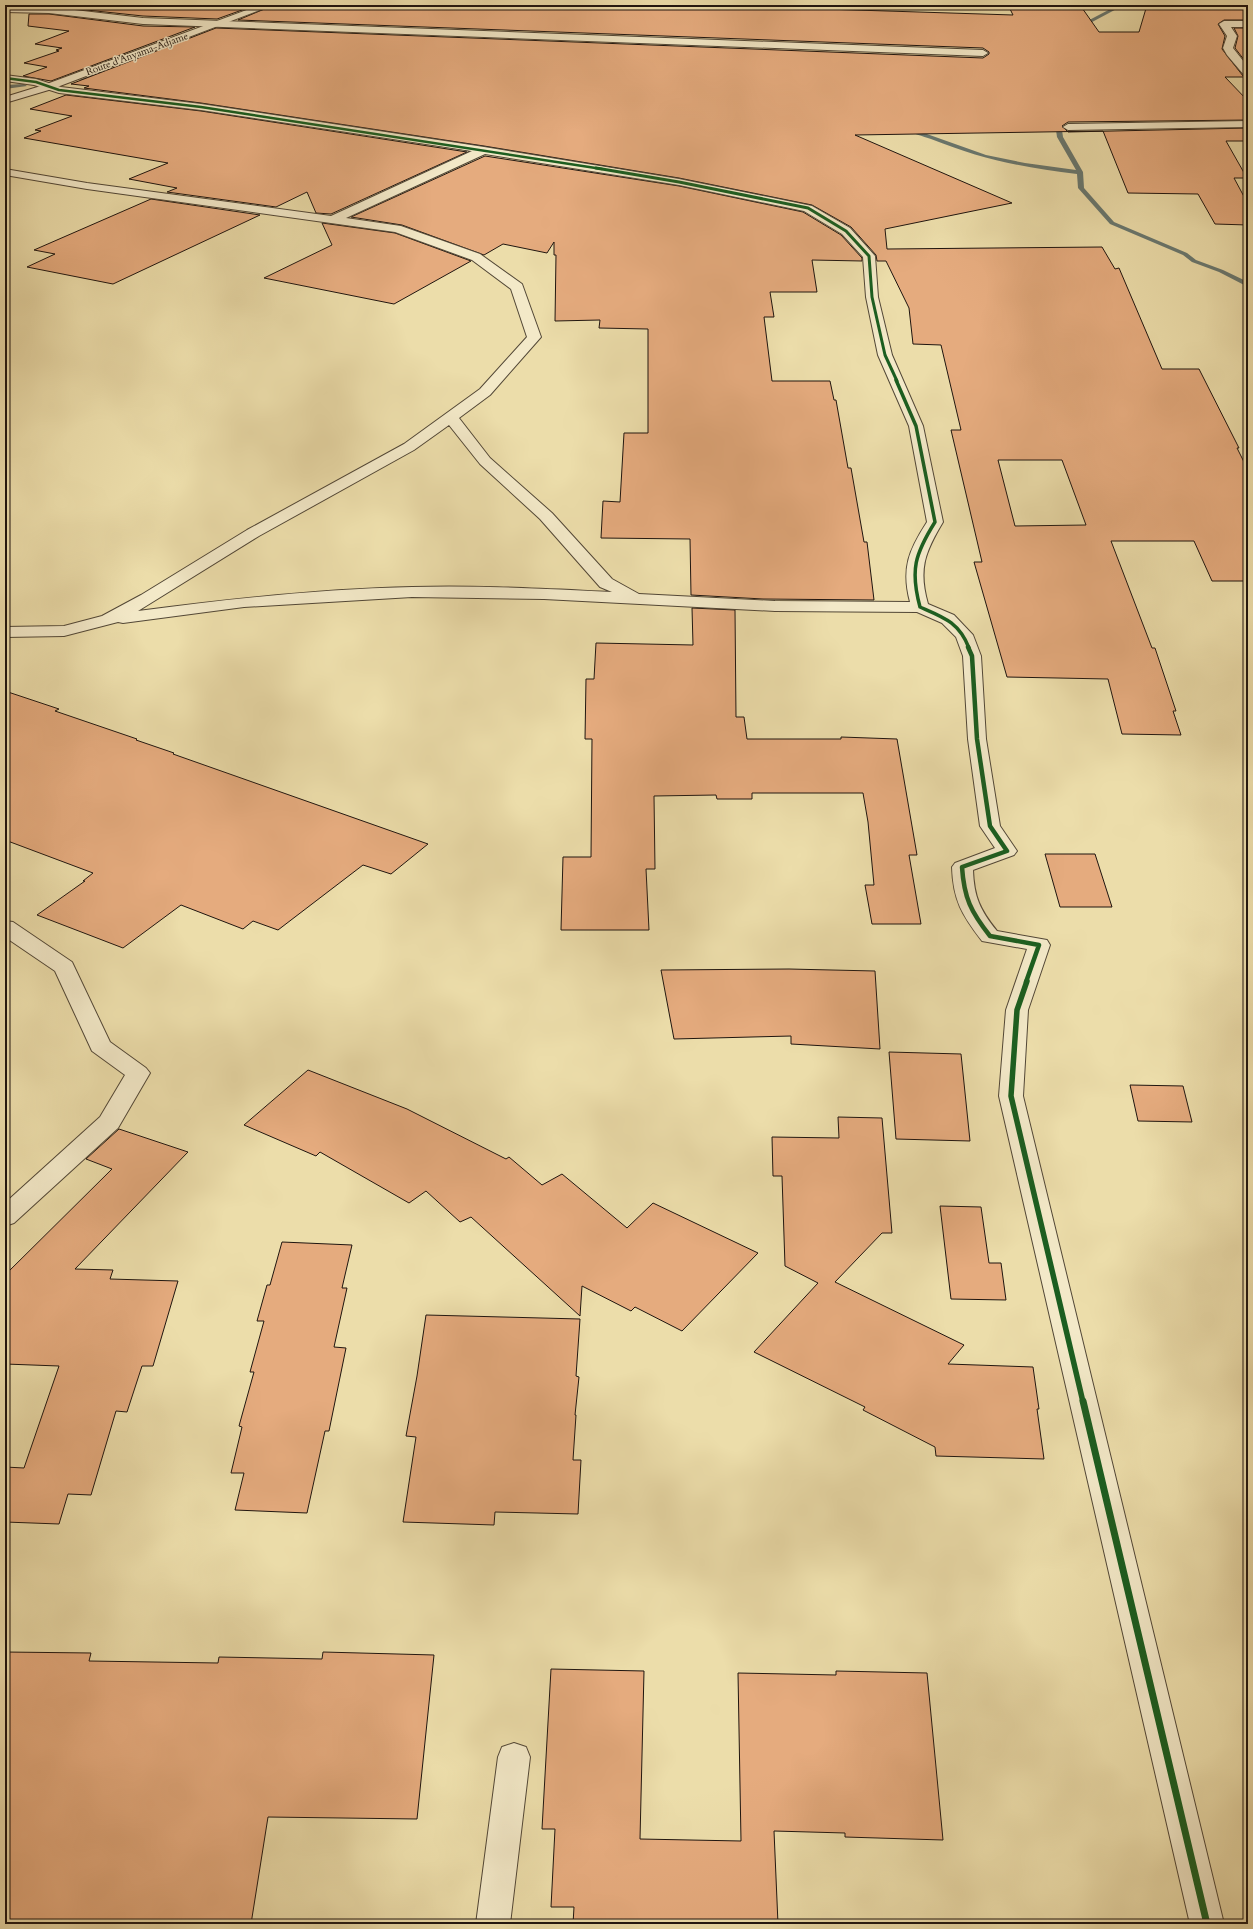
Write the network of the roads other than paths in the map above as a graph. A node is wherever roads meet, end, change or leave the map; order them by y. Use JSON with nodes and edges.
{"nodes":[{"id":1,"x":268,"y":5,"type":"edge"},
{"id":2,"x":5,"y":9,"type":"edge"},
{"id":3,"x":220,"y":23,"type":"junction"},
{"id":4,"x":1248,"y":24,"type":"edge"},
{"id":5,"x":983,"y":53,"type":"dead end"},
{"id":6,"x":1248,"y":73,"type":"edge"},
{"id":7,"x":5,"y":78,"type":"edge"},
{"id":8,"x":48,"y":86,"type":"junction"},
{"id":9,"x":5,"y":100,"type":"edge"},
{"id":10,"x":1248,"y":124,"type":"edge"},
{"id":11,"x":1068,"y":127,"type":"dead end"},
{"id":12,"x":484,"y":150,"type":"junction"},
{"id":13,"x":5,"y":172,"type":"edge"},
{"id":14,"x":333,"y":220,"type":"junction"},
{"id":15,"x":451,"y":417,"type":"junction"},
{"id":16,"x":636,"y":598,"type":"junction"},
{"id":17,"x":920,"y":607,"type":"junction"},
{"id":18,"x":108,"y":620,"type":"junction"},
{"id":19,"x":5,"y":632,"type":"edge"},
{"id":20,"x":5,"y":927,"type":"edge"},
{"id":21,"x":5,"y":1216,"type":"edge"},
{"id":22,"x":514,"y":1757,"type":"dead end"},
{"id":23,"x":493,"y":1924,"type":"edge"},
{"id":24,"x":1207,"y":1924,"type":"edge"}],
"edges":[{"from":1,"to":3,"type":"street","name":"Route d'Anyama-Adjame"},
{"from":2,"to":3,"type":"street"},
{"from":3,"to":5,"type":"street"},
{"from":3,"to":8,"type":"street","name":"Route d'Anyama-Adjame"},
{"from":4,"to":6,"type":"street"},
{"from":7,"to":8,"type":"street"},
{"from":8,"to":9,"type":"street","name":"Route d'Anyama-Adjame"},
{"from":8,"to":12,"type":"street"},
{"from":10,"to":11,"type":"street"},
{"from":12,"to":14,"type":"street"},
{"from":12,"to":17,"type":"street"},
{"from":13,"to":14,"type":"street"},
{"from":14,"to":15,"type":"street"},
{"from":15,"to":16,"type":"street"},
{"from":15,"to":18,"type":"street"},
{"from":16,"to":17,"type":"street"},
{"from":16,"to":18,"type":"street"},
{"from":17,"to":24,"type":"street"},
{"from":18,"to":19,"type":"street"},
{"from":20,"to":21,"type":"street"},
{"from":22,"to":23,"type":"street"}]}
